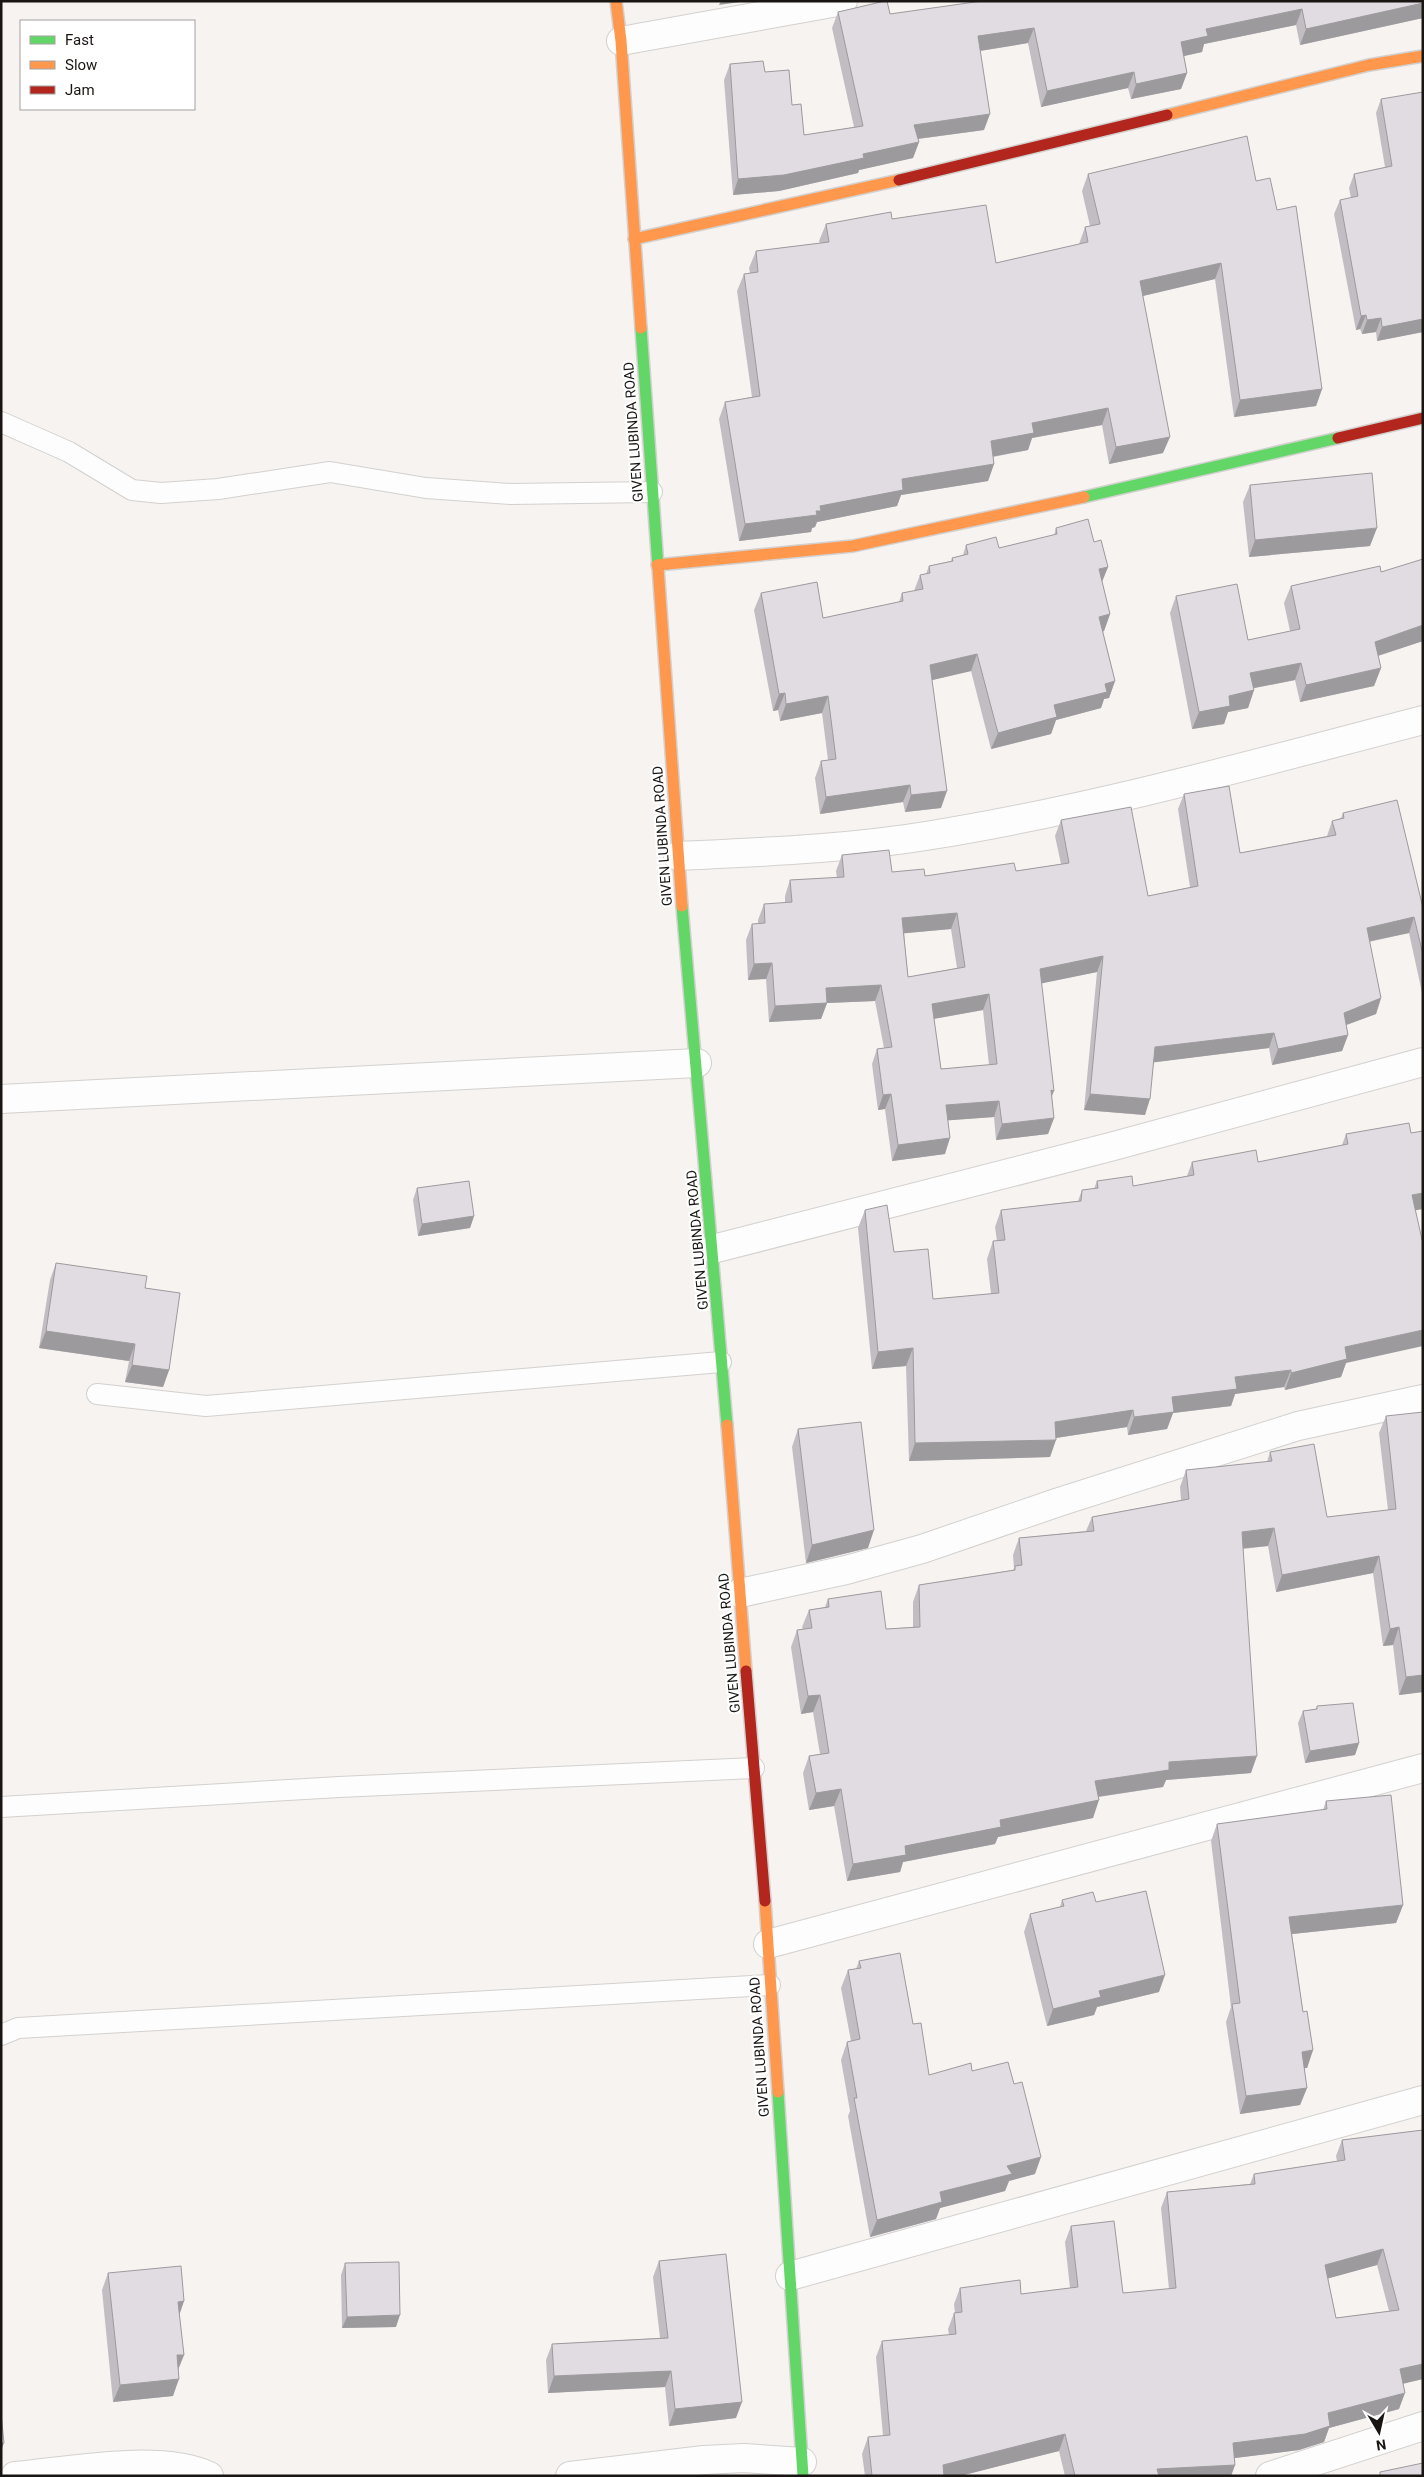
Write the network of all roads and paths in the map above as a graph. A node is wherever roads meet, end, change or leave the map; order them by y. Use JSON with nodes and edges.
{"nodes":[{"id":1,"x":616,"y":1,"type":"edge"},
{"id":2,"x":843,"y":1,"type":"edge"},
{"id":3,"x":621,"y":41,"type":"junction"},
{"id":4,"x":1423,"y":56,"type":"edge"},
{"id":5,"x":634,"y":239,"type":"junction"},
{"id":6,"x":1423,"y":418,"type":"edge"},
{"id":7,"x":1,"y":422,"type":"edge"},
{"id":8,"x":652,"y":492,"type":"junction"},
{"id":9,"x":658,"y":566,"type":"junction"},
{"id":10,"x":1423,"y":720,"type":"edge"},
{"id":11,"x":678,"y":856,"type":"junction"},
{"id":12,"x":1423,"y":1062,"type":"edge"},
{"id":13,"x":697,"y":1063,"type":"junction"},
{"id":14,"x":1,"y":1099,"type":"edge"},
{"id":15,"x":713,"y":1249,"type":"junction"},
{"id":16,"x":721,"y":1362,"type":"junction"},
{"id":17,"x":97,"y":1394,"type":"dead end"},
{"id":18,"x":1423,"y":1399,"type":"edge"},
{"id":19,"x":740,"y":1593,"type":"junction"},
{"id":20,"x":754,"y":1768,"type":"junction"},
{"id":21,"x":1423,"y":1768,"type":"edge"},
{"id":22,"x":1,"y":1807,"type":"edge"},
{"id":23,"x":768,"y":1944,"type":"junction"},
{"id":24,"x":770,"y":1985,"type":"junction"},
{"id":25,"x":1,"y":2035,"type":"edge"},
{"id":26,"x":1423,"y":2100,"type":"edge"},
{"id":27,"x":790,"y":2276,"type":"junction"},
{"id":28,"x":1423,"y":2426,"type":"edge"},
{"id":29,"x":803,"y":2469,"type":"edge"},
{"id":30,"x":15,"y":2476,"type":"edge"},
{"id":31,"x":209,"y":2476,"type":"edge"},
{"id":32,"x":570,"y":2476,"type":"edge"},
{"id":33,"x":1270,"y":2476,"type":"edge"}],
"edges":[{"from":1,"to":3,"type":"street","name":"GIVEN LUBINDA ROAD"},
{"from":2,"to":3,"type":"street"},
{"from":3,"to":5,"type":"street","name":"GIVEN LUBINDA ROAD"},
{"from":4,"to":5,"type":"street"},
{"from":5,"to":8,"type":"street","name":"GIVEN LUBINDA ROAD"},
{"from":6,"to":9,"type":"street"},
{"from":7,"to":8,"type":"lane"},
{"from":8,"to":9,"type":"street","name":"GIVEN LUBINDA ROAD"},
{"from":9,"to":11,"type":"street","name":"GIVEN LUBINDA ROAD"},
{"from":10,"to":11,"type":"street"},
{"from":11,"to":13,"type":"street","name":"GIVEN LUBINDA ROAD"},
{"from":12,"to":15,"type":"street"},
{"from":13,"to":14,"type":"street"},
{"from":13,"to":15,"type":"street","name":"GIVEN LUBINDA ROAD"},
{"from":15,"to":16,"type":"street","name":"GIVEN LUBINDA ROAD"},
{"from":16,"to":17,"type":"lane"},
{"from":16,"to":19,"type":"street","name":"GIVEN LUBINDA ROAD"},
{"from":18,"to":19,"type":"street"},
{"from":19,"to":20,"type":"street","name":"GIVEN LUBINDA ROAD"},
{"from":20,"to":22,"type":"lane"},
{"from":20,"to":23,"type":"street","name":"GIVEN LUBINDA ROAD"},
{"from":21,"to":23,"type":"street"},
{"from":23,"to":24,"type":"street","name":"GIVEN LUBINDA ROAD"},
{"from":24,"to":25,"type":"lane"},
{"from":24,"to":27,"type":"street","name":"GIVEN LUBINDA ROAD"},
{"from":26,"to":27,"type":"street"},
{"from":27,"to":29,"type":"street","name":"GIVEN LUBINDA ROAD"},
{"from":28,"to":33,"type":"street"},
{"from":29,"to":32,"type":"street"},
{"from":30,"to":31,"type":"street"}]}
